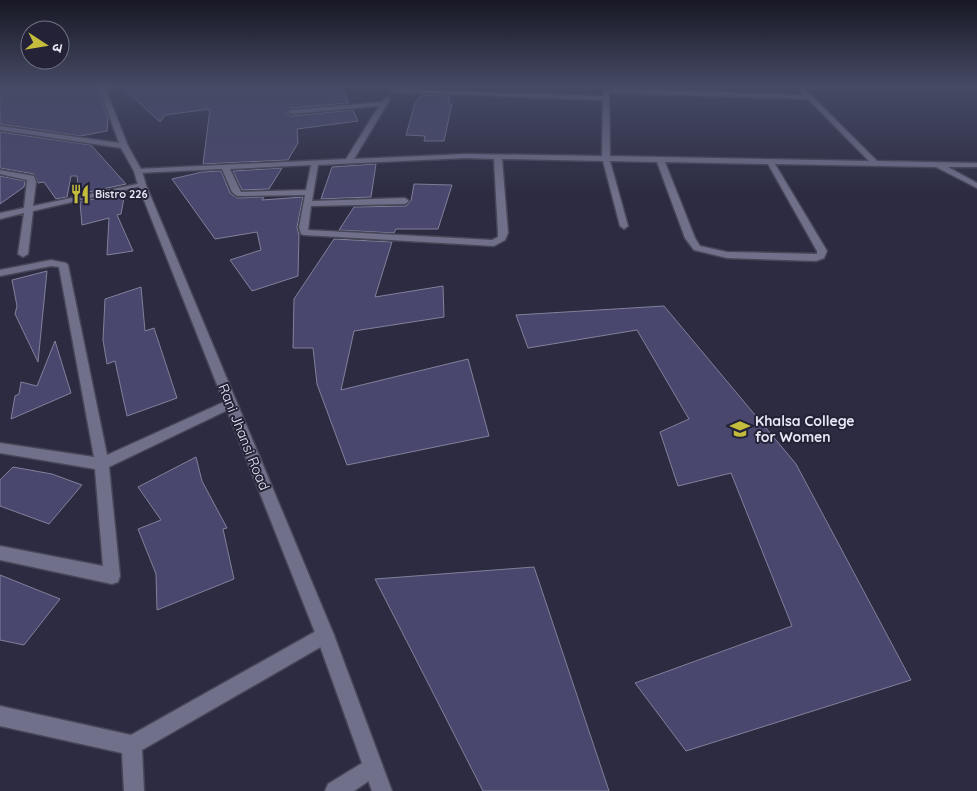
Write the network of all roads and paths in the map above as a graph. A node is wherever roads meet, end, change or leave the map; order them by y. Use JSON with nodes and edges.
{"nodes":[{"id":1,"x":117,"y":122,"type":"edge"},
{"id":2,"x":373,"y":122,"type":"edge"},
{"id":3,"x":606,"y":122,"type":"edge"},
{"id":4,"x":835,"y":122,"type":"edge"},
{"id":5,"x":0,"y":128,"type":"edge"},
{"id":6,"x":124,"y":146,"type":"junction"},
{"id":7,"x":498,"y":156,"type":"junction"},
{"id":8,"x":606,"y":158,"type":"junction"},
{"id":9,"x":660,"y":159,"type":"junction"},
{"id":10,"x":349,"y":161,"type":"junction"},
{"id":11,"x":770,"y":161,"type":"junction"},
{"id":12,"x":315,"y":163,"type":"junction"},
{"id":13,"x":875,"y":163,"type":"junction"},
{"id":14,"x":936,"y":164,"type":"junction"},
{"id":15,"x":977,"y":165,"type":"edge"},
{"id":16,"x":225,"y":167,"type":"junction"},
{"id":17,"x":138,"y":171,"type":"junction"},
{"id":18,"x":0,"y":172,"type":"edge"},
{"id":19,"x":142,"y":185,"type":"junction"},
{"id":20,"x":977,"y":186,"type":"edge"},
{"id":21,"x":309,"y":192,"type":"junction"},
{"id":22,"x":405,"y":201,"type":"dead end"},
{"id":23,"x":307,"y":204,"type":"junction"},
{"id":24,"x":29,"y":210,"type":"junction"},
{"id":25,"x":0,"y":216,"type":"edge"},
{"id":26,"x":624,"y":226,"type":"dead end"},
{"id":27,"x":23,"y":254,"type":"dead end"},
{"id":28,"x":0,"y":273,"type":"edge"},
{"id":29,"x":230,"y":404,"type":"junction"},
{"id":30,"x":0,"y":448,"type":"edge"},
{"id":31,"x":102,"y":464,"type":"junction"},
{"id":32,"x":0,"y":553,"type":"edge"},
{"id":33,"x":325,"y":634,"type":"junction"},
{"id":34,"x":0,"y":716,"type":"edge"},
{"id":35,"x":132,"y":745,"type":"junction"},
{"id":36,"x":372,"y":767,"type":"junction"},
{"id":37,"x":134,"y":791,"type":"edge"},
{"id":38,"x":335,"y":791,"type":"edge"},
{"id":39,"x":382,"y":791,"type":"edge"}],
"edges":[{"from":1,"to":6,"type":"street","name":"Rani Jhansi Road"},
{"from":2,"to":10,"type":"street"},
{"from":3,"to":8,"type":"street"},
{"from":4,"to":13,"type":"street"},
{"from":5,"to":6,"type":"street"},
{"from":6,"to":17,"type":"street","name":"Rani Jhansi Road"},
{"from":7,"to":8,"type":"street"},
{"from":7,"to":10,"type":"street"},
{"from":7,"to":23,"type":"street"},
{"from":8,"to":9,"type":"street"},
{"from":8,"to":26,"type":"street"},
{"from":9,"to":11,"type":"street"},
{"from":9,"to":11,"type":"street"},
{"from":10,"to":12,"type":"street"},
{"from":11,"to":13,"type":"street"},
{"from":12,"to":16,"type":"street"},
{"from":12,"to":21,"type":"street"},
{"from":13,"to":14,"type":"street"},
{"from":14,"to":15,"type":"street"},
{"from":14,"to":20,"type":"street"},
{"from":16,"to":17,"type":"street"},
{"from":16,"to":21,"type":"street"},
{"from":17,"to":19,"type":"street","name":"Rani Jhansi Road"},
{"from":18,"to":24,"type":"street"},
{"from":19,"to":24,"type":"street"},
{"from":19,"to":29,"type":"street","name":"Rani Jhansi Road"},
{"from":21,"to":23,"type":"street"},
{"from":22,"to":23,"type":"street"},
{"from":24,"to":25,"type":"street"},
{"from":24,"to":27,"type":"street"},
{"from":28,"to":31,"type":"street"},
{"from":29,"to":31,"type":"street"},
{"from":29,"to":33,"type":"street","name":"Rani Jhansi Road"},
{"from":30,"to":31,"type":"street"},
{"from":31,"to":32,"type":"street"},
{"from":33,"to":35,"type":"street"},
{"from":33,"to":36,"type":"street","name":"Rani Jhansi Road"},
{"from":34,"to":35,"type":"street"},
{"from":35,"to":37,"type":"street"},
{"from":36,"to":38,"type":"street"},
{"from":36,"to":39,"type":"street","name":"Rani Jhansi Road"}]}
